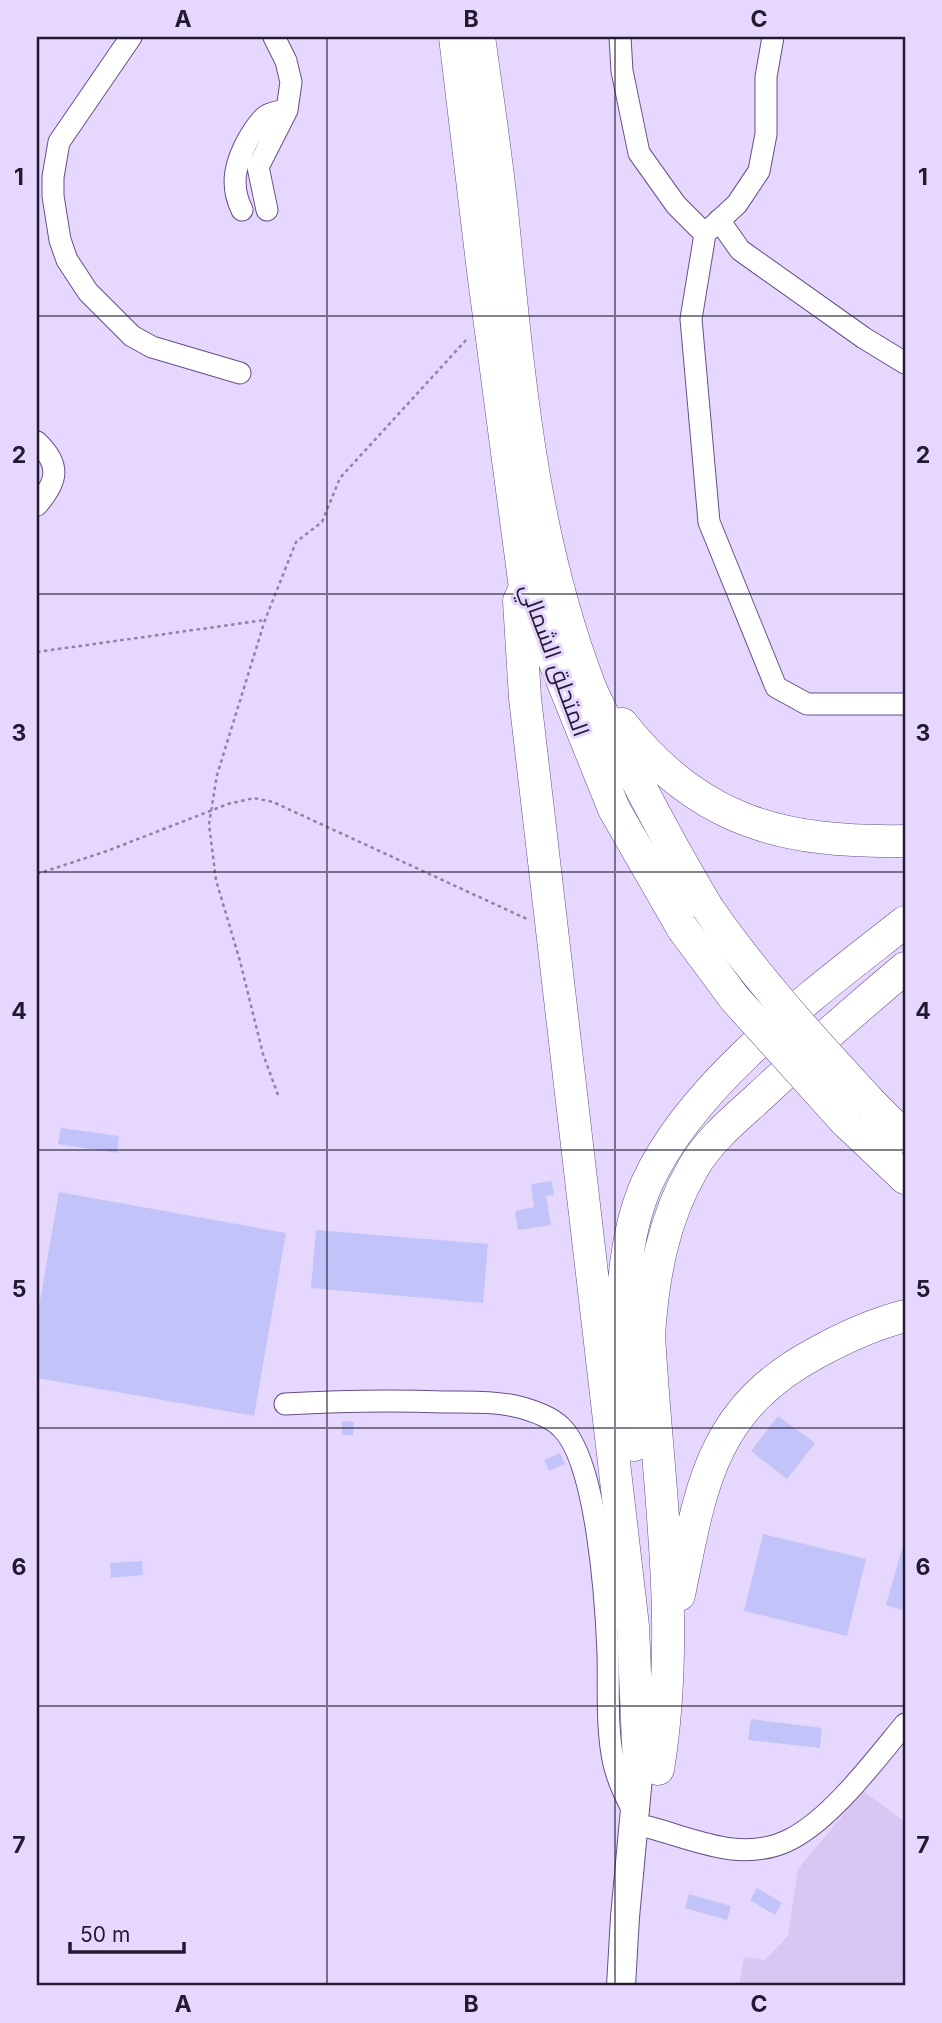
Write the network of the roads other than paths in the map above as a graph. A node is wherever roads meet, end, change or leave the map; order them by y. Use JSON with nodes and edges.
{"nodes":[{"id":1,"x":131,"y":37,"type":"edge"},
{"id":2,"x":274,"y":37,"type":"edge"},
{"id":3,"x":455,"y":37,"type":"edge"},
{"id":4,"x":479,"y":37,"type":"edge"},
{"id":5,"x":620,"y":37,"type":"edge"},
{"id":6,"x":773,"y":37,"type":"edge"},
{"id":7,"x":287,"y":110,"type":"junction"},
{"id":8,"x":242,"y":210,"type":"dead end"},
{"id":9,"x":267,"y":211,"type":"dead end"},
{"id":10,"x":712,"y":227,"type":"junction"},
{"id":11,"x":905,"y":363,"type":"edge"},
{"id":12,"x":240,"y":373,"type":"dead end"},
{"id":13,"x":37,"y":442,"type":"edge"},
{"id":14,"x":37,"y":505,"type":"edge"},
{"id":15,"x":525,"y":588,"type":"junction"},
{"id":16,"x":591,"y":689,"type":"junction"},
{"id":17,"x":905,"y":704,"type":"edge"},
{"id":18,"x":905,"y":841,"type":"edge"},
{"id":19,"x":905,"y":922,"type":"edge"},
{"id":20,"x":905,"y":968,"type":"edge"},
{"id":21,"x":905,"y":1137,"type":"edge"},
{"id":22,"x":905,"y":1178,"type":"edge"},
{"id":23,"x":905,"y":1316,"type":"edge"},
{"id":24,"x":285,"y":1404,"type":"dead end"},
{"id":25,"x":670,"y":1644,"type":"junction"},
{"id":26,"x":905,"y":1724,"type":"edge"},
{"id":27,"x":648,"y":1767,"type":"junction"},
{"id":28,"x":641,"y":1820,"type":"junction"},
{"id":29,"x":621,"y":1986,"type":"edge"}],
"edges":[{"from":1,"to":12,"type":"street"},
{"from":2,"to":7,"type":"street"},
{"from":3,"to":15,"type":"highway","name":"المتحلق الشمالي"},
{"from":4,"to":16,"type":"highway","name":"المتحلق الشمالي"},
{"from":5,"to":10,"type":"street"},
{"from":6,"to":10,"type":"street"},
{"from":7,"to":8,"type":"street"},
{"from":7,"to":9,"type":"street"},
{"from":10,"to":11,"type":"street"},
{"from":10,"to":17,"type":"street"},
{"from":13,"to":14,"type":"street"},
{"from":15,"to":22,"type":"highway","name":"المتحلق الشمالي","bridge":true},
{"from":15,"to":27,"type":"highway"},
{"from":16,"to":18,"type":"highway"},
{"from":16,"to":21,"type":"highway","name":"المتحلق الشمالي","bridge":true},
{"from":19,"to":27,"type":"highway"},
{"from":20,"to":25,"type":"highway"},
{"from":23,"to":25,"type":"highway"},
{"from":24,"to":28,"type":"street"},
{"from":25,"to":27,"type":"highway"},
{"from":26,"to":28,"type":"street"},
{"from":27,"to":28,"type":"main road"},
{"from":28,"to":29,"type":"main road"}]}
